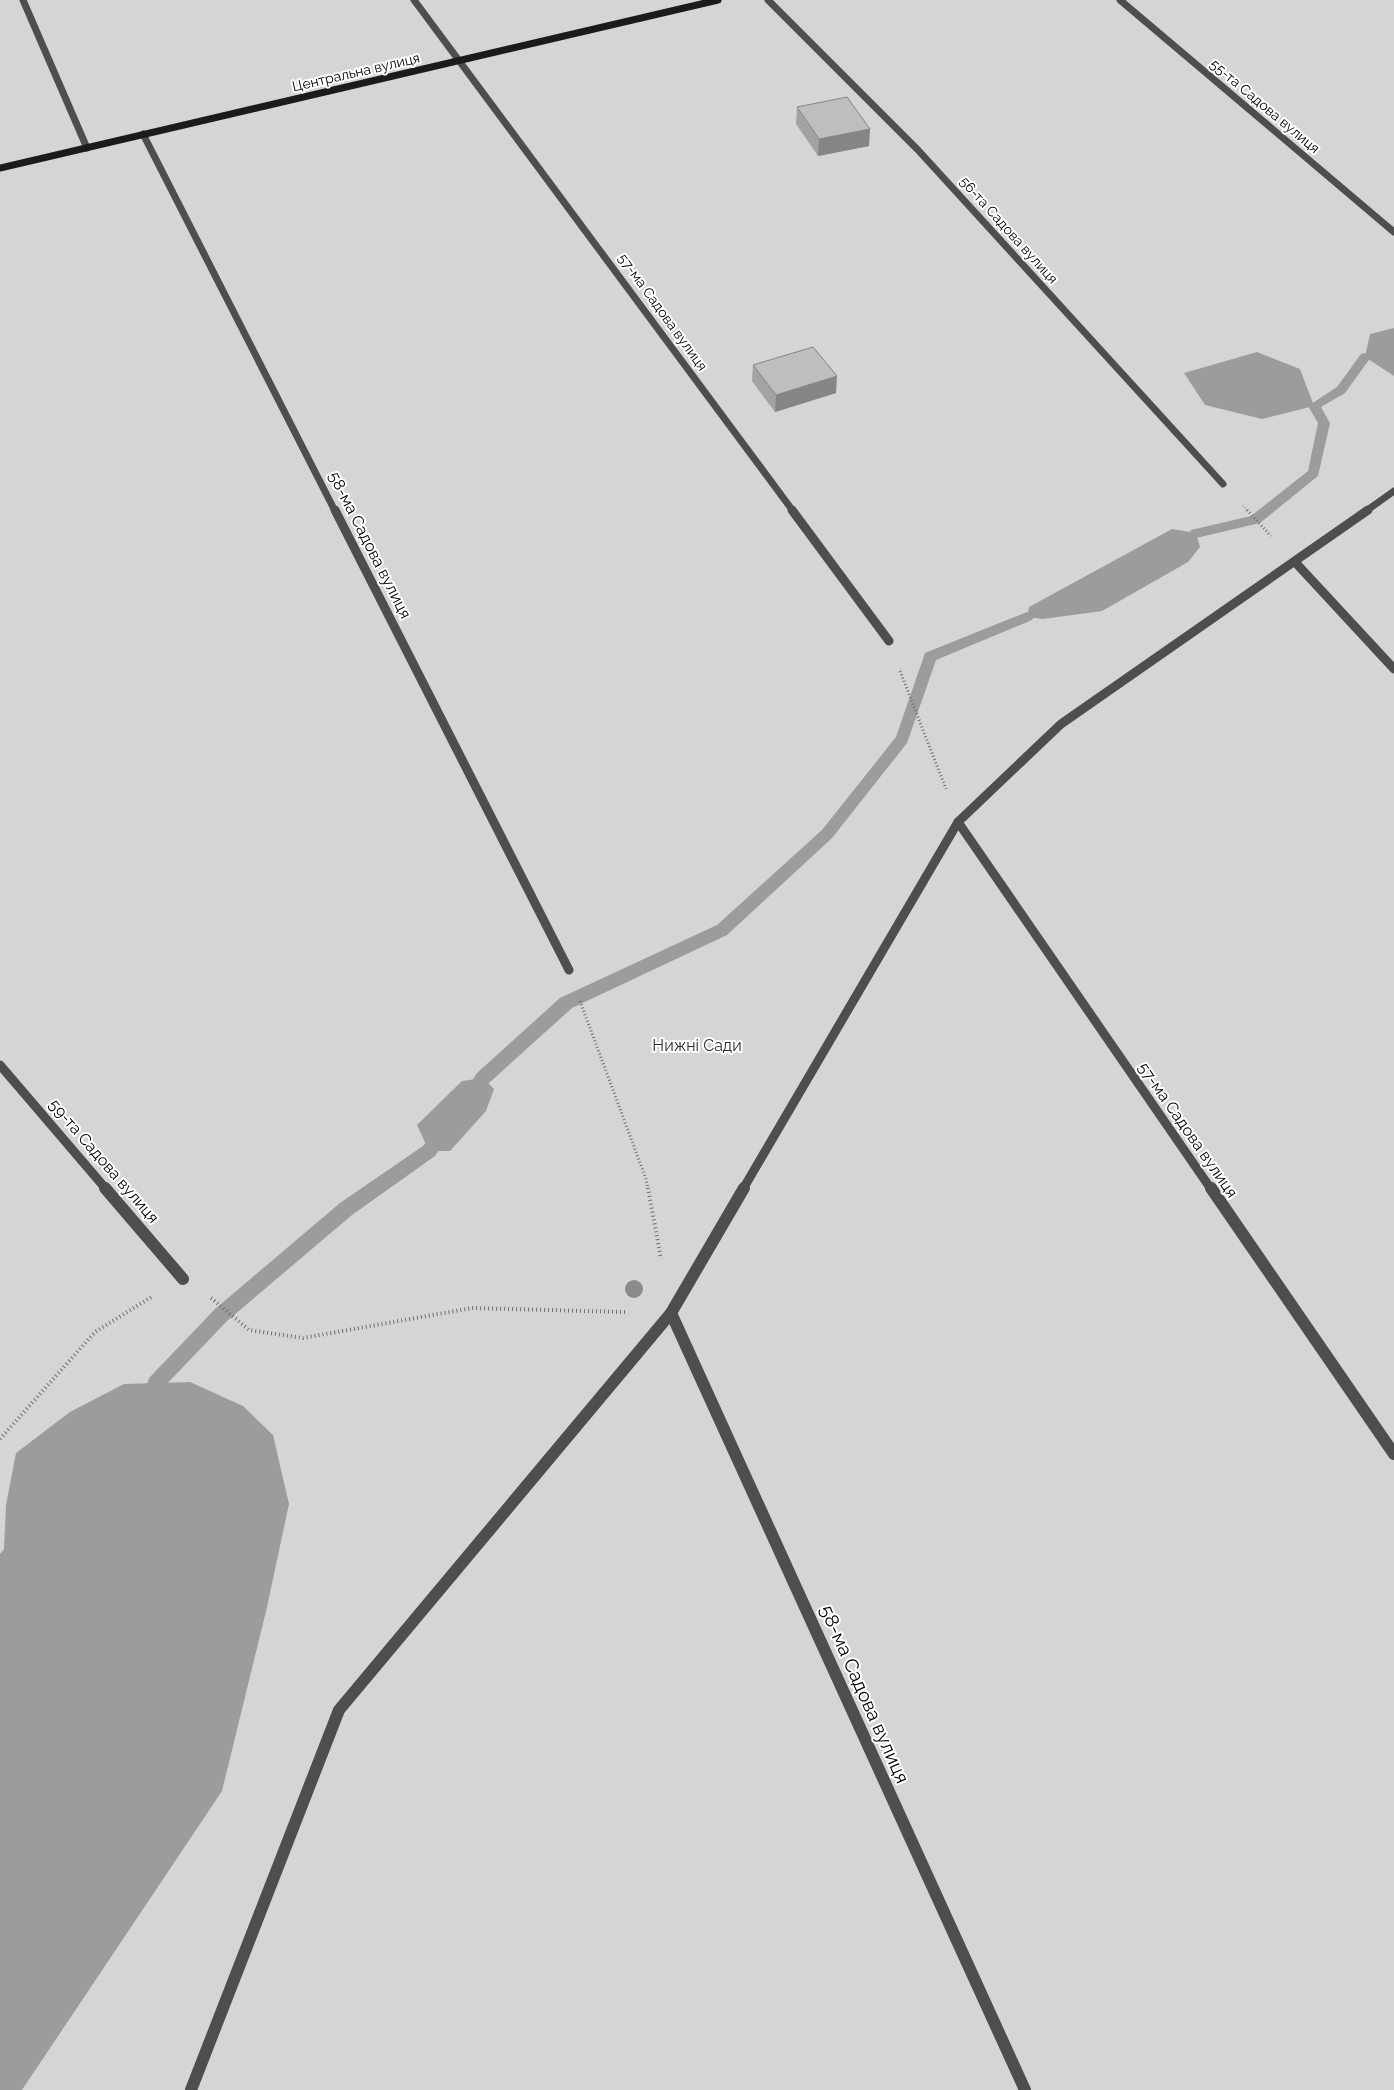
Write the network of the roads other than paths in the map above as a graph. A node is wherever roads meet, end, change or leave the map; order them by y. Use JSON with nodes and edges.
{"nodes":[{"id":1,"x":23,"y":0,"type":"edge"},
{"id":2,"x":414,"y":0,"type":"edge"},
{"id":3,"x":718,"y":0,"type":"edge"},
{"id":4,"x":768,"y":0,"type":"edge"},
{"id":5,"x":1120,"y":0,"type":"edge"},
{"id":6,"x":460,"y":60,"type":"junction"},
{"id":7,"x":143,"y":134,"type":"junction"},
{"id":8,"x":87,"y":148,"type":"junction"},
{"id":9,"x":0,"y":168,"type":"edge"},
{"id":10,"x":1394,"y":232,"type":"edge"},
{"id":11,"x":1223,"y":484,"type":"dead end"},
{"id":12,"x":1394,"y":491,"type":"edge"},
{"id":13,"x":1295,"y":562,"type":"junction"},
{"id":14,"x":889,"y":641,"type":"dead end"},
{"id":15,"x":1394,"y":669,"type":"edge"},
{"id":16,"x":958,"y":822,"type":"junction"},
{"id":17,"x":569,"y":970,"type":"dead end"},
{"id":18,"x":0,"y":1065,"type":"edge"},
{"id":19,"x":183,"y":1279,"type":"road end"},
{"id":20,"x":671,"y":1313,"type":"junction"},
{"id":21,"x":1394,"y":1454,"type":"edge"},
{"id":22,"x":191,"y":2090,"type":"edge"},
{"id":23,"x":1025,"y":2090,"type":"edge"}],
"edges":[{"from":1,"to":8,"type":"street"},
{"from":2,"to":6,"type":"street","name":"57-ма Садова вулиця"},
{"from":3,"to":6,"type":"street","name":"Центральна вулиця"},
{"from":4,"to":11,"type":"street","name":"56-та Садова вулиця"},
{"from":5,"to":10,"type":"street","name":"55-та Садова вулиця"},
{"from":6,"to":7,"type":"street","name":"Центральна вулиця"},
{"from":6,"to":14,"type":"street","name":"57-ма Садова вулиця"},
{"from":7,"to":8,"type":"street","name":"Центральна вулиця"},
{"from":7,"to":17,"type":"street","name":"58-ма Садова вулиця"},
{"from":8,"to":9,"type":"street","name":"Центральна вулиця"},
{"from":12,"to":13,"type":"street"},
{"from":13,"to":15,"type":"street"},
{"from":13,"to":16,"type":"street"},
{"from":16,"to":20,"type":"street"},
{"from":16,"to":21,"type":"street","name":"57-ма Садова вулиця"},
{"from":18,"to":19,"type":"street","name":"59-та Садова вулиця"},
{"from":20,"to":22,"type":"street"},
{"from":20,"to":23,"type":"street","name":"58-ма Садова вулиця"}]}
